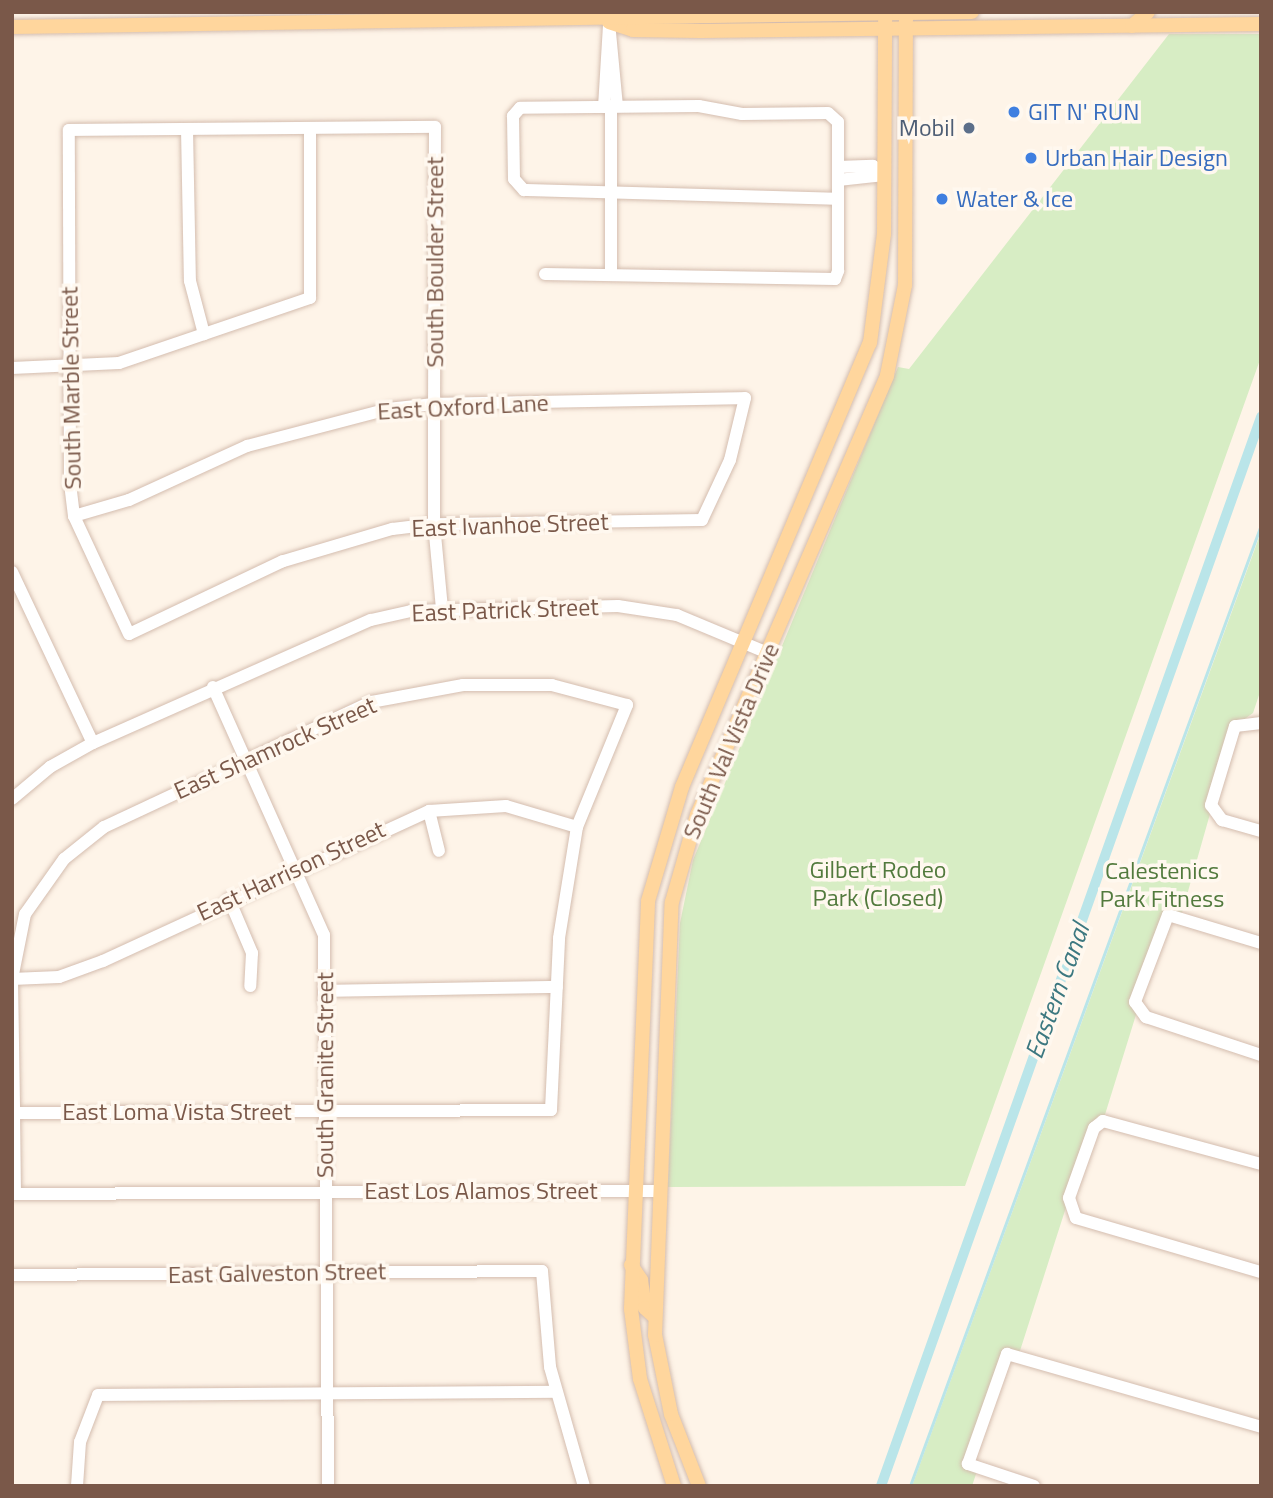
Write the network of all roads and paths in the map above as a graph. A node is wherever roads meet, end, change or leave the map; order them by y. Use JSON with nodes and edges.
{"nodes":[{"id":1,"x":972,"y":12,"type":"edge"},
{"id":2,"x":1148,"y":12,"type":"edge"},
{"id":3,"x":885,"y":13,"type":"edge"},
{"id":4,"x":906,"y":13,"type":"edge"},
{"id":5,"x":342,"y":18,"type":"edge"},
{"id":6,"x":610,"y":22,"type":"junction"},
{"id":7,"x":1261,"y":24,"type":"edge"},
{"id":8,"x":1132,"y":26,"type":"junction"},
{"id":9,"x":12,"y":27,"type":"edge"},
{"id":10,"x":884,"y":30,"type":"junction"},
{"id":11,"x":906,"y":31,"type":"junction"},
{"id":12,"x":611,"y":106,"type":"junction"},
{"id":13,"x":310,"y":128,"type":"junction"},
{"id":14,"x":187,"y":129,"type":"junction"},
{"id":15,"x":838,"y":173,"type":"junction"},
{"id":16,"x":884,"y":175,"type":"junction"},
{"id":17,"x":906,"y":175,"type":"junction"},
{"id":18,"x":611,"y":190,"type":"junction"},
{"id":19,"x":838,"y":198,"type":"junction"},
{"id":20,"x":611,"y":273,"type":"junction"},
{"id":21,"x":545,"y":274,"type":"dead end"},
{"id":22,"x":204,"y":334,"type":"junction"},
{"id":23,"x":12,"y":368,"type":"edge"},
{"id":24,"x":69,"y":368,"type":"junction"},
{"id":25,"x":435,"y":404,"type":"junction"},
{"id":26,"x":842,"y":421,"type":"junction"},
{"id":27,"x":864,"y":429,"type":"junction"},
{"id":28,"x":74,"y":516,"type":"junction"},
{"id":29,"x":702,"y":520,"type":"joint"},
{"id":30,"x":434,"y":524,"type":"junction"},
{"id":31,"x":12,"y":572,"type":"edge"},
{"id":32,"x":442,"y":608,"type":"junction"},
{"id":33,"x":129,"y":634,"type":"joint"},
{"id":34,"x":747,"y":643,"type":"junction"},
{"id":35,"x":768,"y":653,"type":"junction"},
{"id":36,"x":213,"y":687,"type":"junction"},
{"id":37,"x":1261,"y":723,"type":"edge"},
{"id":38,"x":93,"y":743,"type":"junction"},
{"id":39,"x":244,"y":759,"type":"junction"},
{"id":40,"x":12,"y":799,"type":"edge"},
{"id":41,"x":429,"y":811,"type":"junction"},
{"id":42,"x":577,"y":827,"type":"junction"},
{"id":43,"x":1261,"y":831,"type":"edge"},
{"id":44,"x":439,"y":851,"type":"dead end"},
{"id":45,"x":296,"y":868,"type":"junction"},
{"id":46,"x":229,"y":898,"type":"junction"},
{"id":47,"x":1261,"y":943,"type":"edge"},
{"id":48,"x":12,"y":979,"type":"edge"},
{"id":49,"x":250,"y":986,"type":"dead end"},
{"id":50,"x":557,"y":987,"type":"junction"},
{"id":51,"x":324,"y":991,"type":"junction"},
{"id":52,"x":1261,"y":1055,"type":"edge"},
{"id":53,"x":324,"y":1111,"type":"junction"},
{"id":54,"x":13,"y":1113,"type":"edge"},
{"id":55,"x":1261,"y":1164,"type":"edge"},
{"id":56,"x":325,"y":1191,"type":"junction"},
{"id":57,"x":633,"y":1191,"type":"junction"},
{"id":58,"x":656,"y":1191,"type":"junction"},
{"id":59,"x":13,"y":1194,"type":"edge"},
{"id":60,"x":631,"y":1265,"type":"junction"},
{"id":61,"x":325,"y":1272,"type":"junction"},
{"id":62,"x":1261,"y":1272,"type":"edge"},
{"id":63,"x":12,"y":1275,"type":"edge"},
{"id":64,"x":655,"y":1317,"type":"junction"},
{"id":65,"x":640,"y":1379,"type":"junction"},
{"id":66,"x":555,"y":1392,"type":"junction"},
{"id":67,"x":328,"y":1393,"type":"junction"},
{"id":68,"x":1261,"y":1427,"type":"edge"},
{"id":69,"x":679,"y":1436,"type":"junction"},
{"id":70,"x":76,"y":1486,"type":"edge"},
{"id":71,"x":328,"y":1486,"type":"edge"},
{"id":72,"x":584,"y":1486,"type":"edge"},
{"id":73,"x":674,"y":1486,"type":"edge"},
{"id":74,"x":699,"y":1486,"type":"edge"},
{"id":75,"x":1034,"y":1486,"type":"edge"}],
"edges":[{"from":1,"to":4,"type":"main road"},
{"from":2,"to":8,"type":"main road"},
{"from":3,"to":4,"type":"main road"},
{"from":3,"to":6,"type":"main road"},
{"from":3,"to":10,"type":"main road","name":"South Val Vista Drive"},
{"from":4,"to":11,"type":"main road","name":"South Val Vista Drive"},
{"from":5,"to":6,"type":"main road"},
{"from":5,"to":9,"type":"main road"},
{"from":6,"to":10,"type":"main road"},
{"from":6,"to":12,"type":"street"},
{"from":7,"to":8,"type":"main road"},
{"from":8,"to":11,"type":"main road"},
{"from":10,"to":11,"type":"main road"},
{"from":10,"to":16,"type":"main road","name":"South Val Vista Drive"},
{"from":11,"to":17,"type":"main road","name":"South Val Vista Drive"},
{"from":12,"to":15,"type":"street"},
{"from":12,"to":18,"type":"street"},
{"from":12,"to":18,"type":"street"},
{"from":13,"to":14,"type":"street"},
{"from":13,"to":22,"type":"street"},
{"from":13,"to":25,"type":"street","name":"South Boulder Street"},
{"from":14,"to":22,"type":"street"},
{"from":14,"to":24,"type":"street","name":"South Marble Street"},
{"from":15,"to":16,"type":"street"},
{"from":15,"to":19,"type":"street"},
{"from":16,"to":17,"type":"main road"},
{"from":16,"to":26,"type":"main road","name":"South Val Vista Drive"},
{"from":17,"to":27,"type":"main road","name":"South Val Vista Drive"},
{"from":18,"to":19,"type":"street"},
{"from":18,"to":20,"type":"street"},
{"from":19,"to":20,"type":"street"},
{"from":20,"to":21,"type":"street"},
{"from":22,"to":24,"type":"street"},
{"from":23,"to":24,"type":"street"},
{"from":24,"to":28,"type":"street","name":"South Marble Street"},
{"from":25,"to":28,"type":"street","name":"East Oxford Lane"},
{"from":25,"to":29,"type":"street","name":"East Oxford Lane"},
{"from":25,"to":30,"type":"street","name":"South Boulder Street"},
{"from":26,"to":27,"type":"main road"},
{"from":26,"to":34,"type":"main road","name":"South Val Vista Drive"},
{"from":27,"to":35,"type":"main road","name":"South Val Vista Drive"},
{"from":28,"to":33,"type":"street","name":"South Marble Street"},
{"from":29,"to":30,"type":"street","name":"East Ivanhoe Street"},
{"from":30,"to":32,"type":"street","name":"South Boulder Street"},
{"from":30,"to":33,"type":"street","name":"East Ivanhoe Street"},
{"from":31,"to":38,"type":"street"},
{"from":32,"to":34,"type":"street","name":"East Patrick Street"},
{"from":32,"to":36,"type":"street","name":"East Patrick Street"},
{"from":34,"to":35,"type":"street","name":"East Patrick Street"},
{"from":34,"to":57,"type":"main road","name":"South Val Vista Drive"},
{"from":35,"to":58,"type":"main road","name":"South Val Vista Drive"},
{"from":36,"to":38,"type":"street","name":"East Patrick Street"},
{"from":36,"to":39,"type":"street","name":"South Granite Street"},
{"from":37,"to":43,"type":"street"},
{"from":38,"to":40,"type":"street","name":"East Patrick Street"},
{"from":39,"to":42,"type":"street","name":"East Shamrock Street"},
{"from":39,"to":45,"type":"street","name":"South Granite Street"},
{"from":39,"to":48,"type":"street","name":"East Shamrock Street"},
{"from":41,"to":42,"type":"street","name":"East Harrison Street"},
{"from":41,"to":44,"type":"street"},
{"from":41,"to":45,"type":"street","name":"East Harrison Street"},
{"from":42,"to":50,"type":"street"},
{"from":45,"to":46,"type":"street","name":"East Harrison Street"},
{"from":45,"to":51,"type":"street","name":"South Granite Street"},
{"from":46,"to":48,"type":"street","name":"East Harrison Street"},
{"from":46,"to":49,"type":"street"},
{"from":47,"to":52,"type":"street"},
{"from":48,"to":54,"type":"street"},
{"from":50,"to":51,"type":"street"},
{"from":50,"to":53,"type":"street","name":"East Loma Vista Street"},
{"from":51,"to":53,"type":"street","name":"South Granite Street"},
{"from":53,"to":54,"type":"street","name":"East Loma Vista Street"},
{"from":53,"to":56,"type":"street","name":"South Granite Street"},
{"from":54,"to":59,"type":"street"},
{"from":55,"to":62,"type":"street"},
{"from":56,"to":57,"type":"street","name":"East Los Alamos Street"},
{"from":56,"to":59,"type":"street","name":"East Los Alamos Street"},
{"from":56,"to":61,"type":"street","name":"South Granite Street"},
{"from":57,"to":58,"type":"street","name":"East Los Alamos Street"},
{"from":57,"to":60,"type":"main road","name":"South Val Vista Drive"},
{"from":58,"to":64,"type":"main road","name":"South Val Vista Drive"},
{"from":60,"to":64,"type":"main road"},
{"from":60,"to":65,"type":"main road","name":"South Val Vista Drive"},
{"from":61,"to":63,"type":"street","name":"East Galveston Street"},
{"from":61,"to":66,"type":"street","name":"East Galveston Street"},
{"from":61,"to":67,"type":"street","name":"South Granite Street"},
{"from":64,"to":69,"type":"main road","name":"South Val Vista Drive"},
{"from":65,"to":69,"type":"main road"},
{"from":65,"to":73,"type":"main road","name":"South Val Vista Drive"},
{"from":66,"to":67,"type":"street"},
{"from":66,"to":72,"type":"street"},
{"from":67,"to":70,"type":"street"},
{"from":67,"to":71,"type":"street","name":"South Granite Street"},
{"from":68,"to":75,"type":"street"},
{"from":69,"to":74,"type":"main road","name":"South Val Vista Drive"}]}
